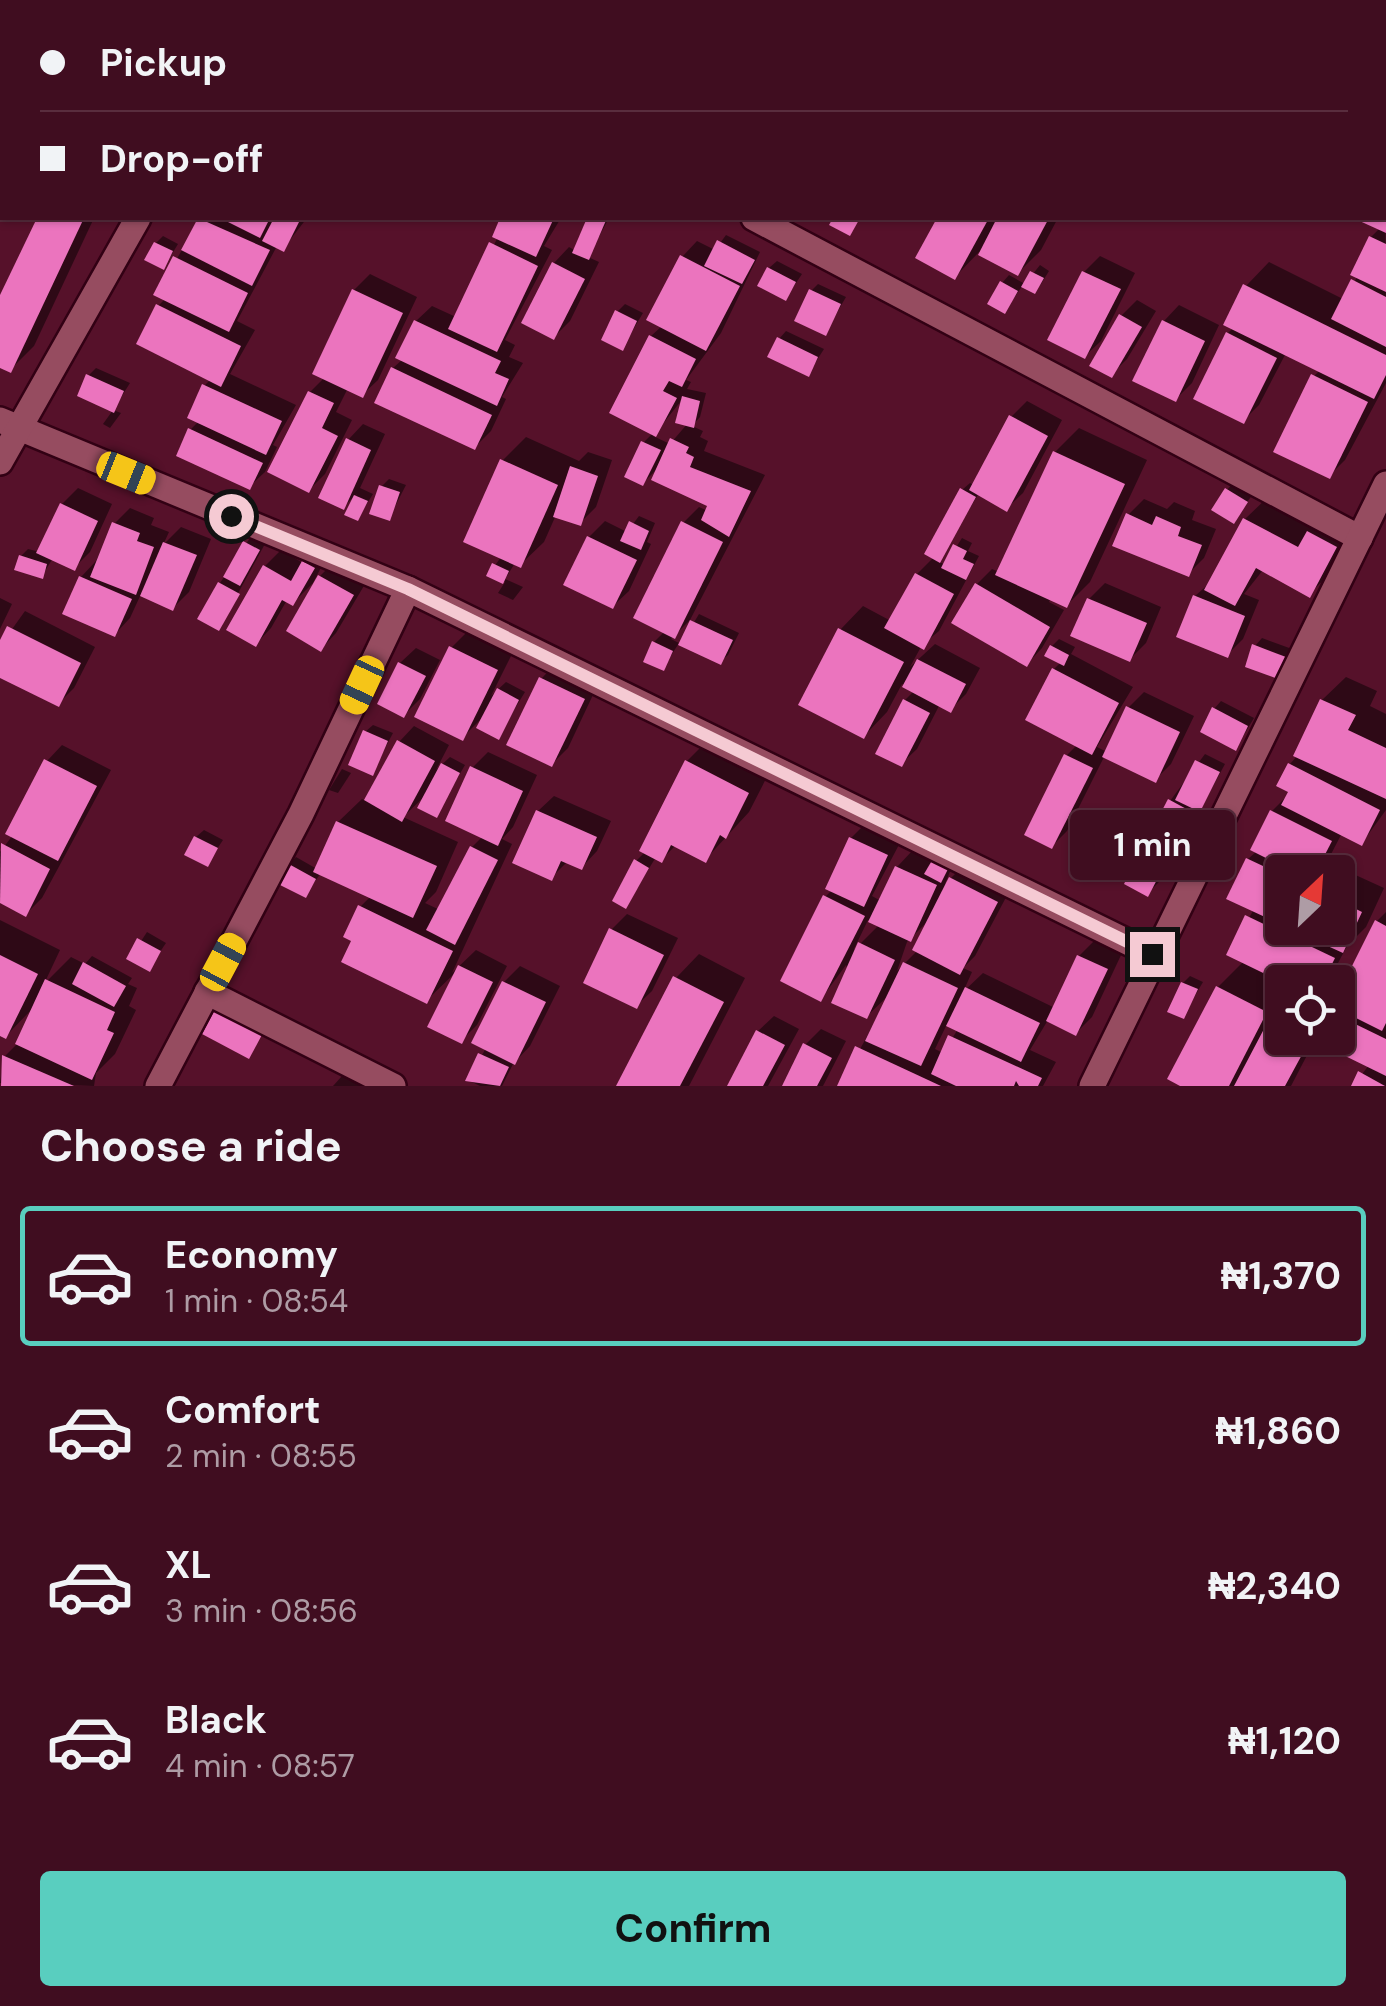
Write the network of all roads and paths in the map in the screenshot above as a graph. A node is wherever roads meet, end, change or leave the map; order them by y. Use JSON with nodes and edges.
{"nodes":[{"id":1,"x":137,"y":220,"type":"edge"},
{"id":2,"x":758,"y":220,"type":"edge"},
{"id":3,"x":10,"y":425,"type":"edge"},
{"id":4,"x":0,"y":462,"type":"edge"},
{"id":5,"x":1386,"y":484,"type":"edge"},
{"id":6,"x":1360,"y":538,"type":"junction"},
{"id":7,"x":408,"y":589,"type":"junction"},
{"id":8,"x":1152,"y":954,"type":"junction"},
{"id":9,"x":207,"y":992,"type":"junction"},
{"id":10,"x":158,"y":1086,"type":"edge"},
{"id":11,"x":393,"y":1086,"type":"edge"},
{"id":12,"x":1092,"y":1086,"type":"edge"}],
"edges":[{"from":1,"to":3,"type":"street"},
{"from":2,"to":6,"type":"street"},
{"from":3,"to":4,"type":"street"},
{"from":3,"to":7,"type":"street"},
{"from":5,"to":6,"type":"street"},
{"from":6,"to":8,"type":"street"},
{"from":7,"to":8,"type":"street"},
{"from":7,"to":9,"type":"street"},
{"from":8,"to":12,"type":"street"},
{"from":9,"to":10,"type":"street"},
{"from":9,"to":11,"type":"street"}]}
